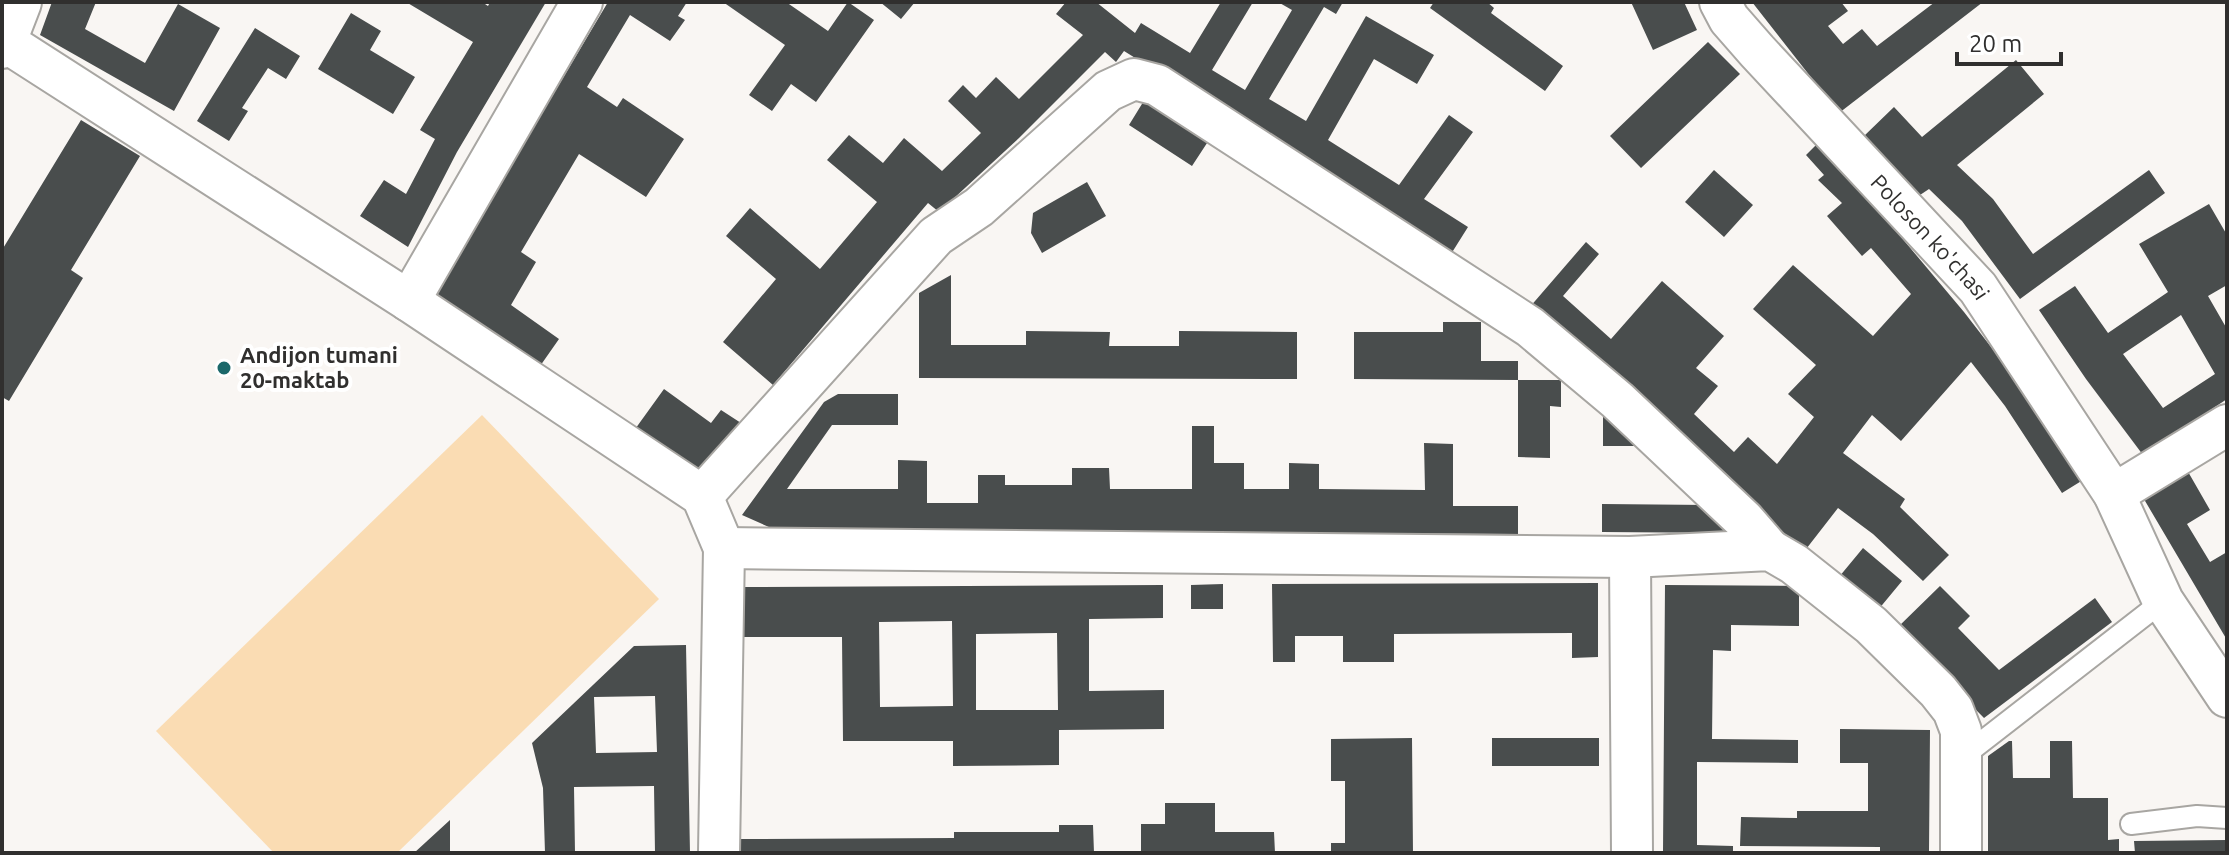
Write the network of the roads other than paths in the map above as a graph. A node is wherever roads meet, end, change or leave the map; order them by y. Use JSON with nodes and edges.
{"nodes":[{"id":1,"x":582,"y":2,"type":"edge"},
{"id":2,"x":1720,"y":2,"type":"edge"},
{"id":3,"x":8,"y":30,"type":"edge"},
{"id":4,"x":409,"y":301,"type":"junction"},
{"id":5,"x":2227,"y":425,"type":"edge"},
{"id":6,"x":2114,"y":494,"type":"junction"},
{"id":7,"x":702,"y":496,"type":"junction"},
{"id":8,"x":724,"y":548,"type":"junction"},
{"id":9,"x":1770,"y":550,"type":"junction"},
{"id":10,"x":1630,"y":557,"type":"junction"},
{"id":11,"x":2163,"y":601,"type":"junction"},
{"id":12,"x":2227,"y":697,"type":"edge"},
{"id":13,"x":1961,"y":758,"type":"junction"},
{"id":14,"x":2227,"y":818,"type":"edge"},
{"id":15,"x":2131,"y":824,"type":"dead end"},
{"id":16,"x":719,"y":853,"type":"edge"},
{"id":17,"x":1632,"y":853,"type":"edge"},
{"id":18,"x":1961,"y":853,"type":"edge"}],
"edges":[{"from":1,"to":4,"type":"street"},
{"from":2,"to":6,"type":"street","name":"Poloson ko'chasi"},
{"from":3,"to":4,"type":"street"},
{"from":4,"to":7,"type":"street"},
{"from":5,"to":6,"type":"street"},
{"from":6,"to":11,"type":"street","name":"Poloson ko'chasi"},
{"from":7,"to":8,"type":"street"},
{"from":7,"to":9,"type":"street"},
{"from":8,"to":10,"type":"street"},
{"from":8,"to":16,"type":"street"},
{"from":9,"to":10,"type":"street"},
{"from":9,"to":13,"type":"street"},
{"from":10,"to":17,"type":"street"},
{"from":11,"to":12,"type":"street","name":"Poloson ko'chasi"},
{"from":11,"to":13,"type":"lane"},
{"from":13,"to":18,"type":"street"},
{"from":14,"to":15,"type":"lane"}]}
